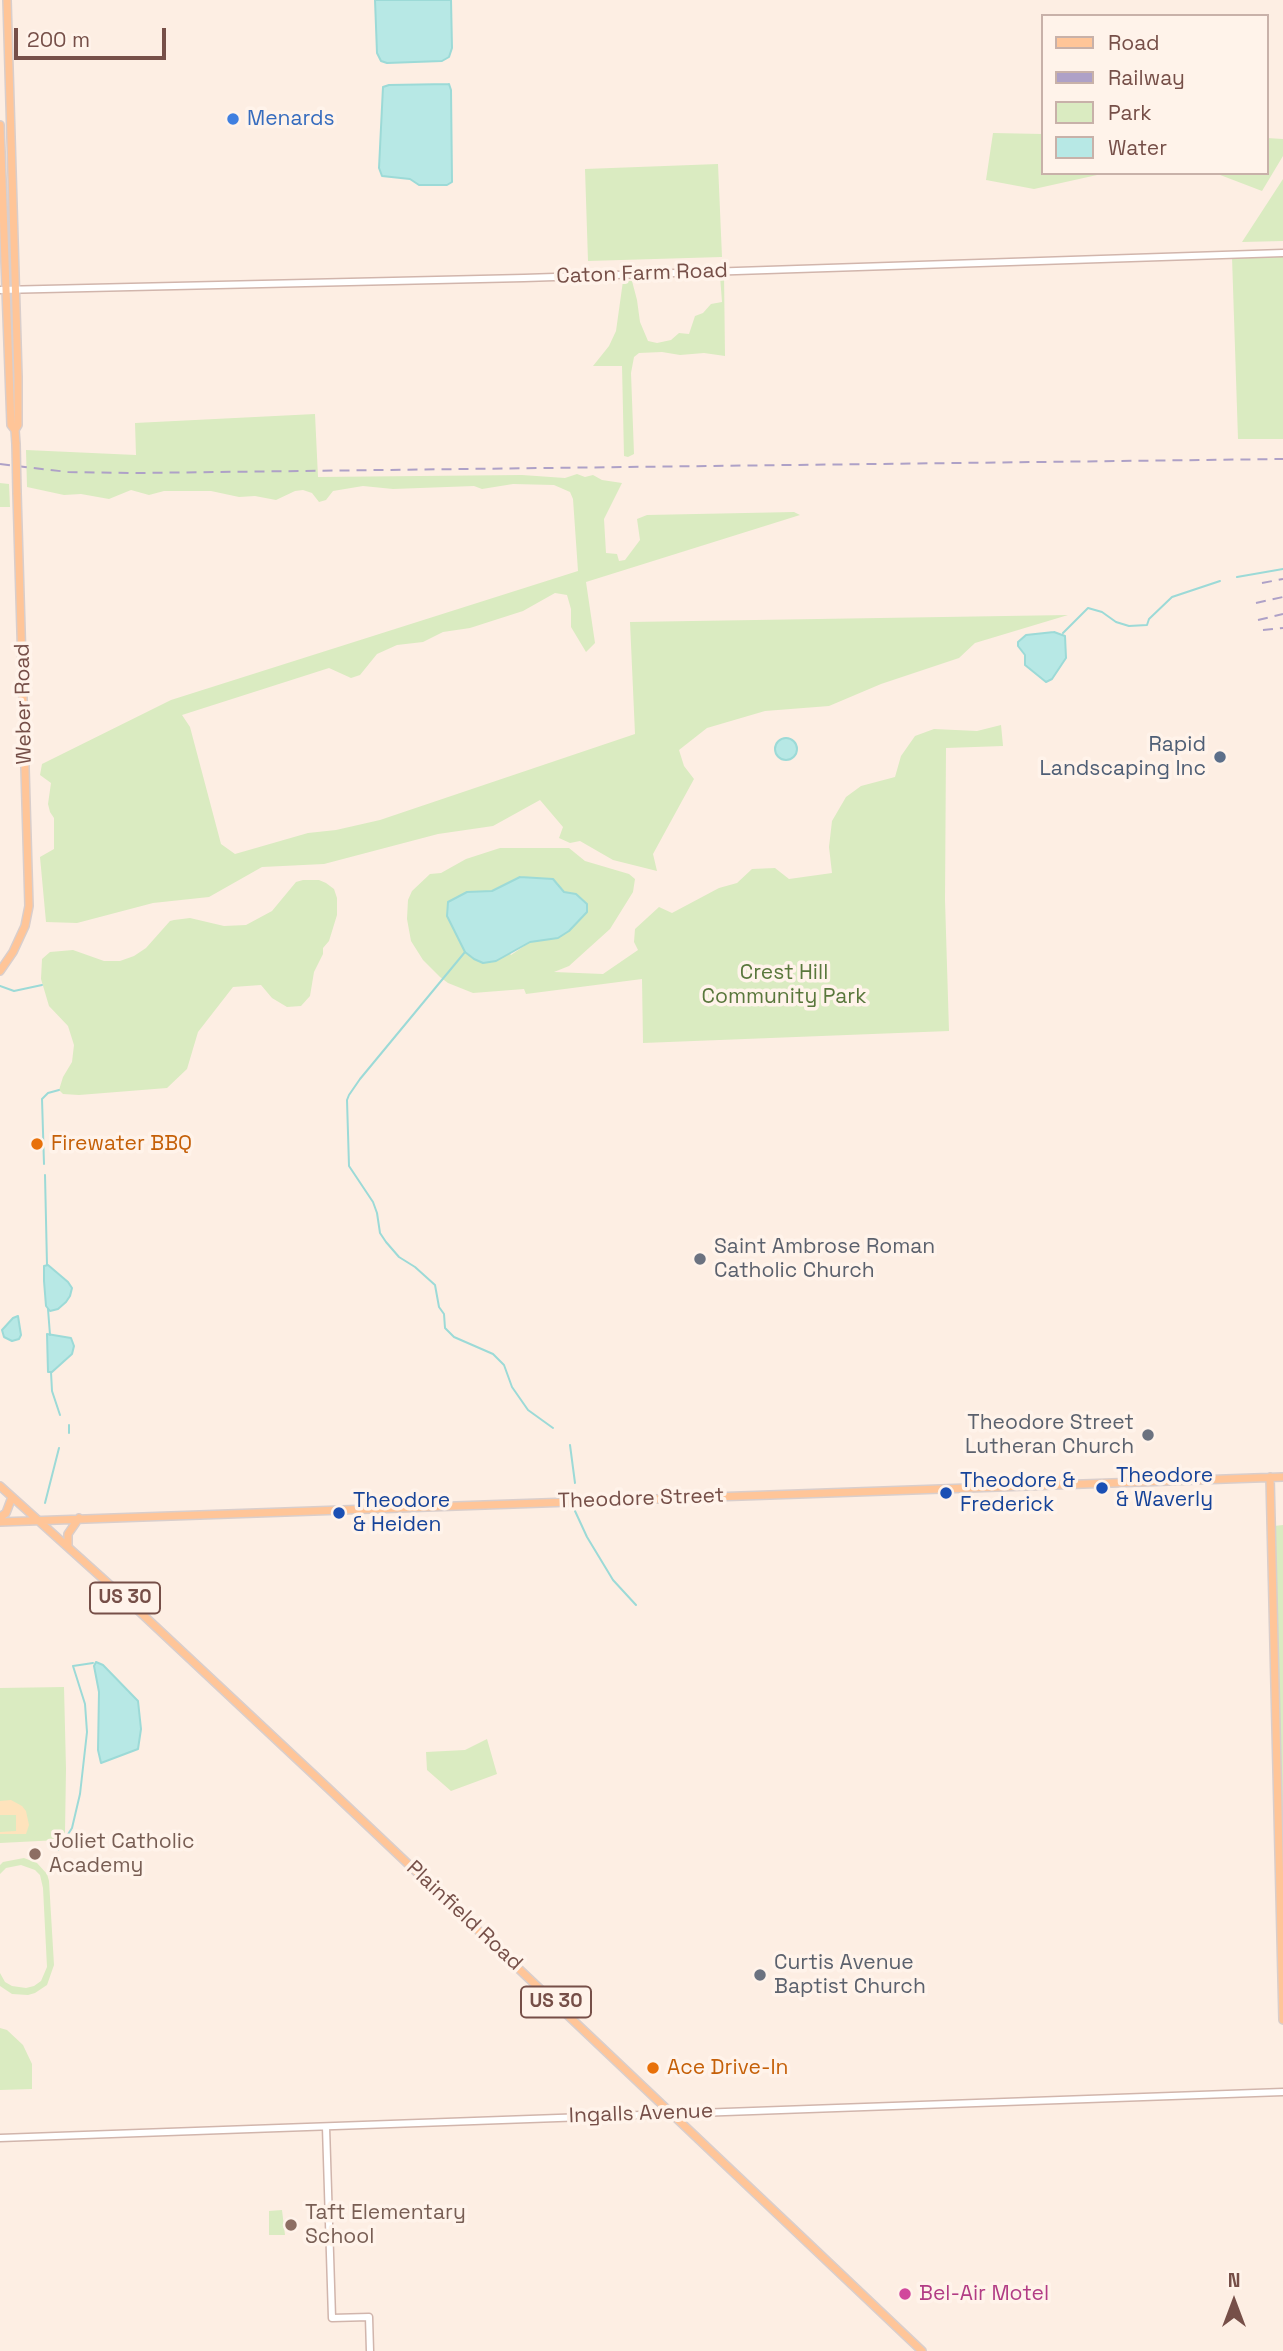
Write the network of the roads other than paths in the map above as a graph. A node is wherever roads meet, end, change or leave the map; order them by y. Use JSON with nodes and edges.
{"nodes":[{"id":1,"x":7,"y":0,"type":"edge"},
{"id":2,"x":0,"y":125,"type":"edge"},
{"id":3,"x":1283,"y":253,"type":"edge"},
{"id":4,"x":16,"y":289,"type":"junction"},
{"id":5,"x":3,"y":290,"type":"edge"},
{"id":6,"x":15,"y":430,"type":"junction"},
{"id":7,"x":0,"y":971,"type":"edge"},
{"id":8,"x":1270,"y":1477,"type":"junction"},
{"id":9,"x":1283,"y":1477,"type":"edge"},
{"id":10,"x":0,"y":1486,"type":"edge"},
{"id":11,"x":12,"y":1497,"type":"junction"},
{"id":12,"x":79,"y":1518,"type":"junction"},
{"id":13,"x":0,"y":1520,"type":"edge"},
{"id":14,"x":39,"y":1520,"type":"junction"},
{"id":15,"x":69,"y":1547,"type":"junction"},
{"id":16,"x":1283,"y":2020,"type":"edge"},
{"id":17,"x":1283,"y":2092,"type":"edge"},
{"id":18,"x":670,"y":2113,"type":"junction"},
{"id":19,"x":326,"y":2127,"type":"junction"},
{"id":20,"x":0,"y":2138,"type":"edge"},
{"id":21,"x":370,"y":2351,"type":"edge"},
{"id":22,"x":922,"y":2351,"type":"edge"}],
"edges":[{"from":1,"to":4,"type":"main road","name":"Weber Road"},
{"from":2,"to":5,"type":"main road","name":"Weber Road"},
{"from":3,"to":4,"type":"street","name":"Caton Farm Road"},
{"from":4,"to":5,"type":"street","name":"Caton Farm Road"},
{"from":4,"to":6,"type":"main road","name":"Weber Road"},
{"from":5,"to":6,"type":"main road","name":"Weber Road"},
{"from":6,"to":7,"type":"main road","name":"Weber Road","bridge":true},
{"from":8,"to":9,"type":"main road","name":"Theodore Street"},
{"from":8,"to":12,"type":"main road","name":"Theodore Street"},
{"from":8,"to":16,"type":"main road"},
{"from":10,"to":11,"type":"main road","name":"Plainfield Road","number":"US 30"},
{"from":11,"to":13,"type":"main road"},
{"from":11,"to":14,"type":"main road","name":"Plainfield Road","number":"US 30"},
{"from":12,"to":14,"type":"main road","name":"Theodore Street"},
{"from":12,"to":15,"type":"main road"},
{"from":13,"to":14,"type":"main road","name":"Theodore Street"},
{"from":14,"to":15,"type":"main road","name":"Plainfield Road","number":"US 30"},
{"from":15,"to":18,"type":"main road","name":"Plainfield Road","number":"US 30"},
{"from":17,"to":18,"type":"street","name":"Ingalls Avenue"},
{"from":18,"to":19,"type":"street","name":"Ingalls Avenue"},
{"from":18,"to":22,"type":"main road","name":"Plainfield Road","number":"US 30"},
{"from":19,"to":20,"type":"street","name":"Ingalls Avenue"},
{"from":19,"to":21,"type":"street"}]}
